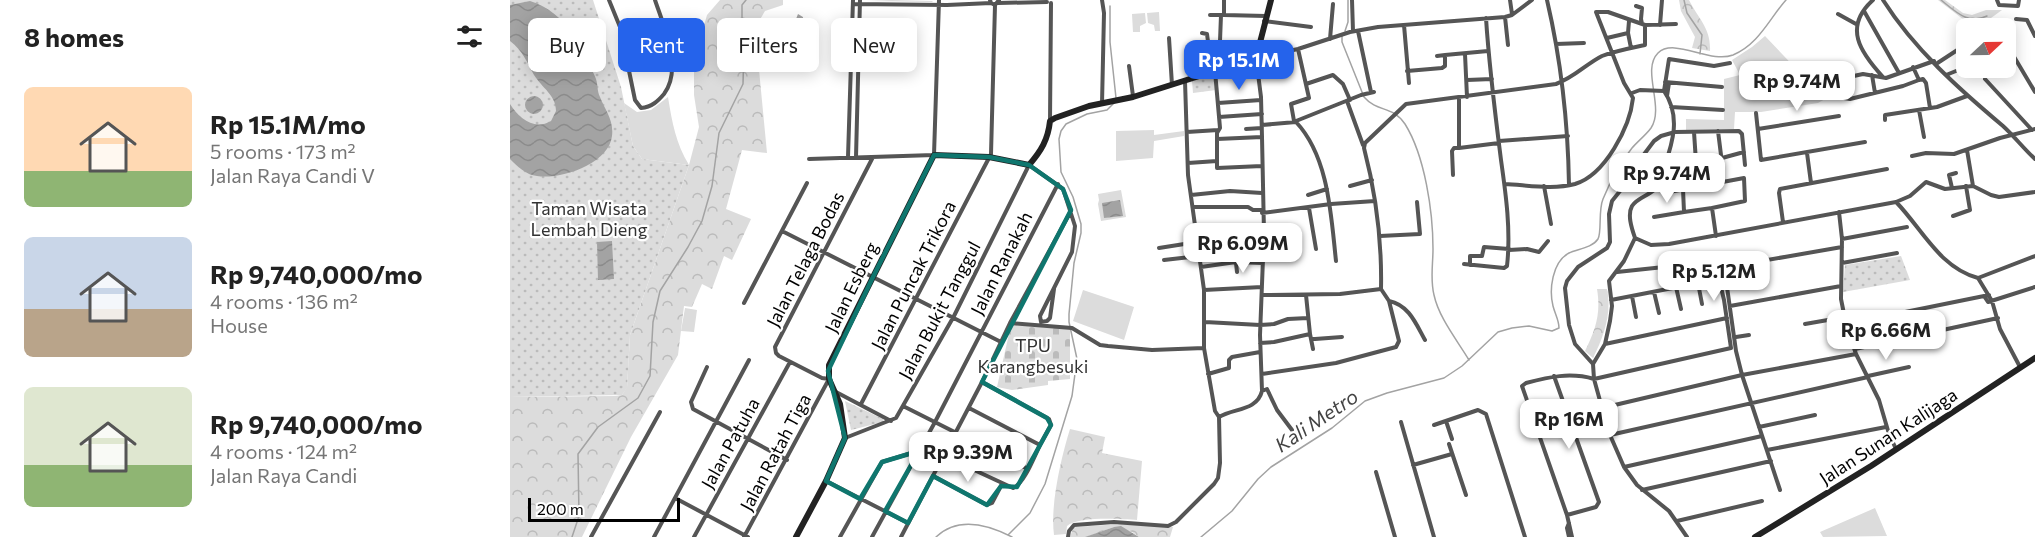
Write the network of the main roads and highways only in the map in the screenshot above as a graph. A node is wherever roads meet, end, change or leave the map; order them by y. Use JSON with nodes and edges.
{"nodes":[{"id":1,"x":1271,"y":0,"type":"edge"},
{"id":2,"x":2035,"y":358,"type":"edge"},
{"id":3,"x":796,"y":537,"type":"edge"},
{"id":4,"x":1755,"y":537,"type":"edge"}],
"edges":[{"from":1,"to":3,"type":"main road","name":"Jalan Esberg"},
{"from":2,"to":4,"type":"main road","name":"Jalan Sunan Kalijaga"}]}
